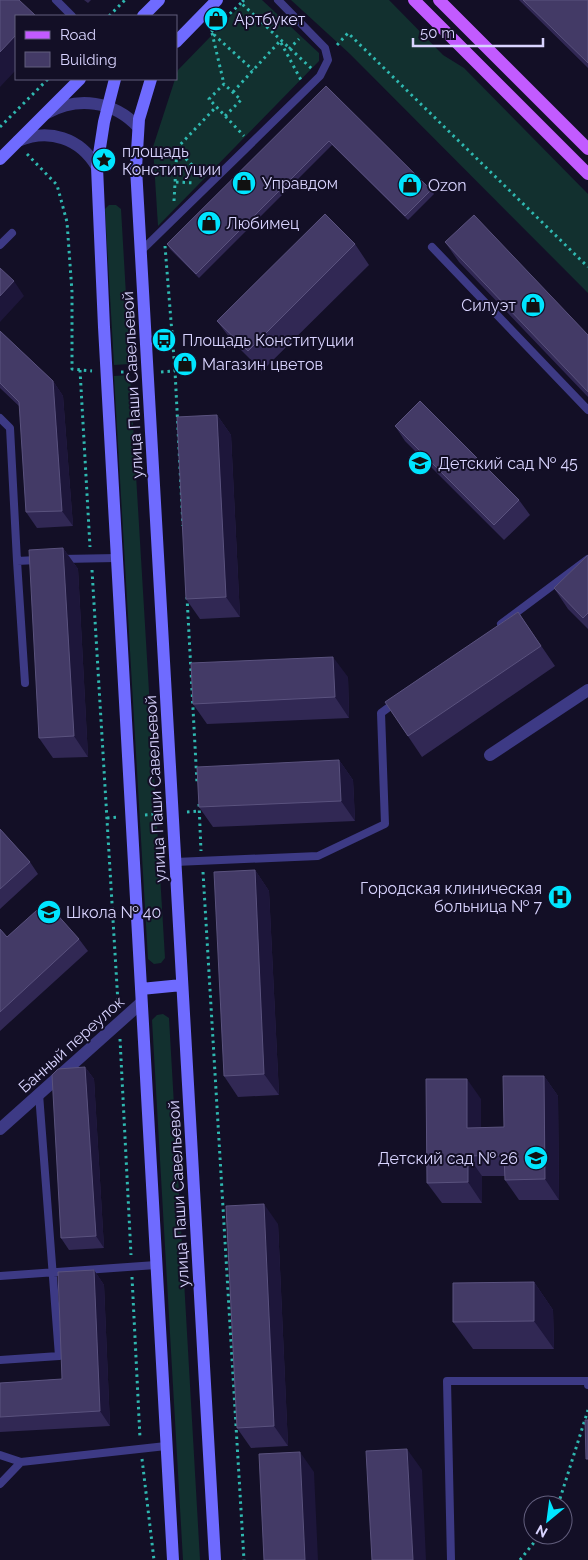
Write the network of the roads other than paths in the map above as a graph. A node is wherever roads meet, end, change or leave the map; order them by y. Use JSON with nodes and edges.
{"nodes":[{"id":1,"x":56,"y":0,"type":"edge"},
{"id":2,"x":159,"y":0,"type":"edge"},
{"id":3,"x":218,"y":0,"type":"edge"},
{"id":4,"x":278,"y":0,"type":"edge"},
{"id":5,"x":414,"y":0,"type":"edge"},
{"id":6,"x":439,"y":0,"type":"edge"},
{"id":7,"x":71,"y":15,"type":"edge"},
{"id":8,"x":144,"y":15,"type":"edge"},
{"id":9,"x":178,"y":40,"type":"edge"},
{"id":10,"x":79,"y":80,"type":"edge"},
{"id":11,"x":115,"y":80,"type":"edge"},
{"id":12,"x":151,"y":80,"type":"edge"},
{"id":13,"x":108,"y":106,"type":"junction"},
{"id":14,"x":45,"y":114,"type":"junction"},
{"id":15,"x":138,"y":127,"type":"junction"},
{"id":16,"x":17,"y":142,"type":"junction"},
{"id":17,"x":588,"y":149,"type":"edge"},
{"id":18,"x":0,"y":159,"type":"edge"},
{"id":19,"x":97,"y":167,"type":"junction"},
{"id":20,"x":588,"y":174,"type":"edge"},
{"id":21,"x":12,"y":233,"type":"dead end"},
{"id":22,"x":0,"y":245,"type":"edge"},
{"id":23,"x":432,"y":247,"type":"dead end"},
{"id":24,"x":141,"y":251,"type":"junction"},
{"id":25,"x":588,"y":410,"type":"edge"},
{"id":26,"x":0,"y":418,"type":"edge"},
{"id":27,"x":117,"y":558,"type":"junction"},
{"id":28,"x":588,"y":559,"type":"edge"},
{"id":29,"x":45,"y":560,"type":"edge"},
{"id":30,"x":54,"y":560,"type":"edge"},
{"id":31,"x":17,"y":561,"type":"junction"},
{"id":32,"x":493,"y":630,"type":"edge"},
{"id":33,"x":25,"y":683,"type":"dead end"},
{"id":34,"x":588,"y":690,"type":"edge"},
{"id":35,"x":405,"y":695,"type":"edge"},
{"id":36,"x":490,"y":754,"type":"dead end"},
{"id":37,"x":175,"y":862,"type":"junction"},
{"id":38,"x":182,"y":985,"type":"junction"},
{"id":39,"x":141,"y":989,"type":"junction"},
{"id":40,"x":141,"y":1003,"type":"junction"},
{"id":41,"x":38,"y":1094,"type":"junction"},
{"id":42,"x":0,"y":1128,"type":"edge"},
{"id":43,"x":156,"y":1265,"type":"junction"},
{"id":44,"x":53,"y":1272,"type":"junction"},
{"id":45,"x":0,"y":1276,"type":"edge"},
{"id":46,"x":0,"y":1360,"type":"edge"},
{"id":47,"x":588,"y":1385,"type":"edge"},
{"id":48,"x":166,"y":1446,"type":"junction"},
{"id":49,"x":0,"y":1455,"type":"edge"},
{"id":50,"x":21,"y":1462,"type":"junction"},
{"id":51,"x":0,"y":1484,"type":"edge"},
{"id":52,"x":173,"y":1560,"type":"edge"},
{"id":53,"x":215,"y":1560,"type":"edge"},
{"id":54,"x":451,"y":1560,"type":"edge"}],
"edges":[{"from":1,"to":7,"type":"lane"},
{"from":2,"to":8,"type":"main road"},
{"from":3,"to":9,"type":"main road"},
{"from":4,"to":24,"type":"lane"},
{"from":5,"to":20,"type":"main road"},
{"from":6,"to":17,"type":"main road"},
{"from":10,"to":14,"type":"main road"},
{"from":11,"to":13,"type":"main road","name":"улица Паши Савельевой"},
{"from":12,"to":15,"type":"main road","name":"улица Паши Савельевой"},
{"from":13,"to":14,"type":"street"},
{"from":13,"to":15,"type":"street"},
{"from":13,"to":19,"type":"main road","name":"улица Паши Савельевой"},
{"from":14,"to":16,"type":"main road"},
{"from":15,"to":24,"type":"main road","name":"улица Паши Савельевой"},
{"from":16,"to":18,"type":"main road"},
{"from":16,"to":19,"type":"street"},
{"from":19,"to":27,"type":"main road","name":"улица Паши Савельевой"},
{"from":21,"to":22,"type":"lane"},
{"from":23,"to":25,"type":"lane"},
{"from":24,"to":37,"type":"main road","name":"улица Паши Савельевой"},
{"from":26,"to":31,"type":"lane"},
{"from":27,"to":30,"type":"lane"},
{"from":27,"to":39,"type":"main road","name":"улица Паши Савельевой"},
{"from":28,"to":32,"type":"lane"},
{"from":29,"to":31,"type":"lane"},
{"from":31,"to":33,"type":"lane"},
{"from":34,"to":36,"type":"street"},
{"from":35,"to":37,"type":"lane"},
{"from":37,"to":38,"type":"main road","name":"улица Паши Савельевой"},
{"from":38,"to":39,"type":"main road"},
{"from":38,"to":53,"type":"main road","name":"улица Паши Савельевой"},
{"from":39,"to":40,"type":"main road","name":"улица Паши Савельевой"},
{"from":40,"to":41,"type":"street","name":"Банный переулок"},
{"from":40,"to":43,"type":"main road","name":"улица Паши Савельевой"},
{"from":41,"to":42,"type":"street","name":"Банный переулок"},
{"from":41,"to":44,"type":"lane"},
{"from":43,"to":44,"type":"lane"},
{"from":43,"to":48,"type":"main road","name":"улица Паши Савельевой"},
{"from":44,"to":45,"type":"lane"},
{"from":44,"to":46,"type":"lane"},
{"from":47,"to":54,"type":"lane"},
{"from":48,"to":50,"type":"lane"},
{"from":48,"to":52,"type":"main road","name":"улица Паши Савельевой"},
{"from":49,"to":50,"type":"lane"},
{"from":50,"to":51,"type":"lane"}]}
